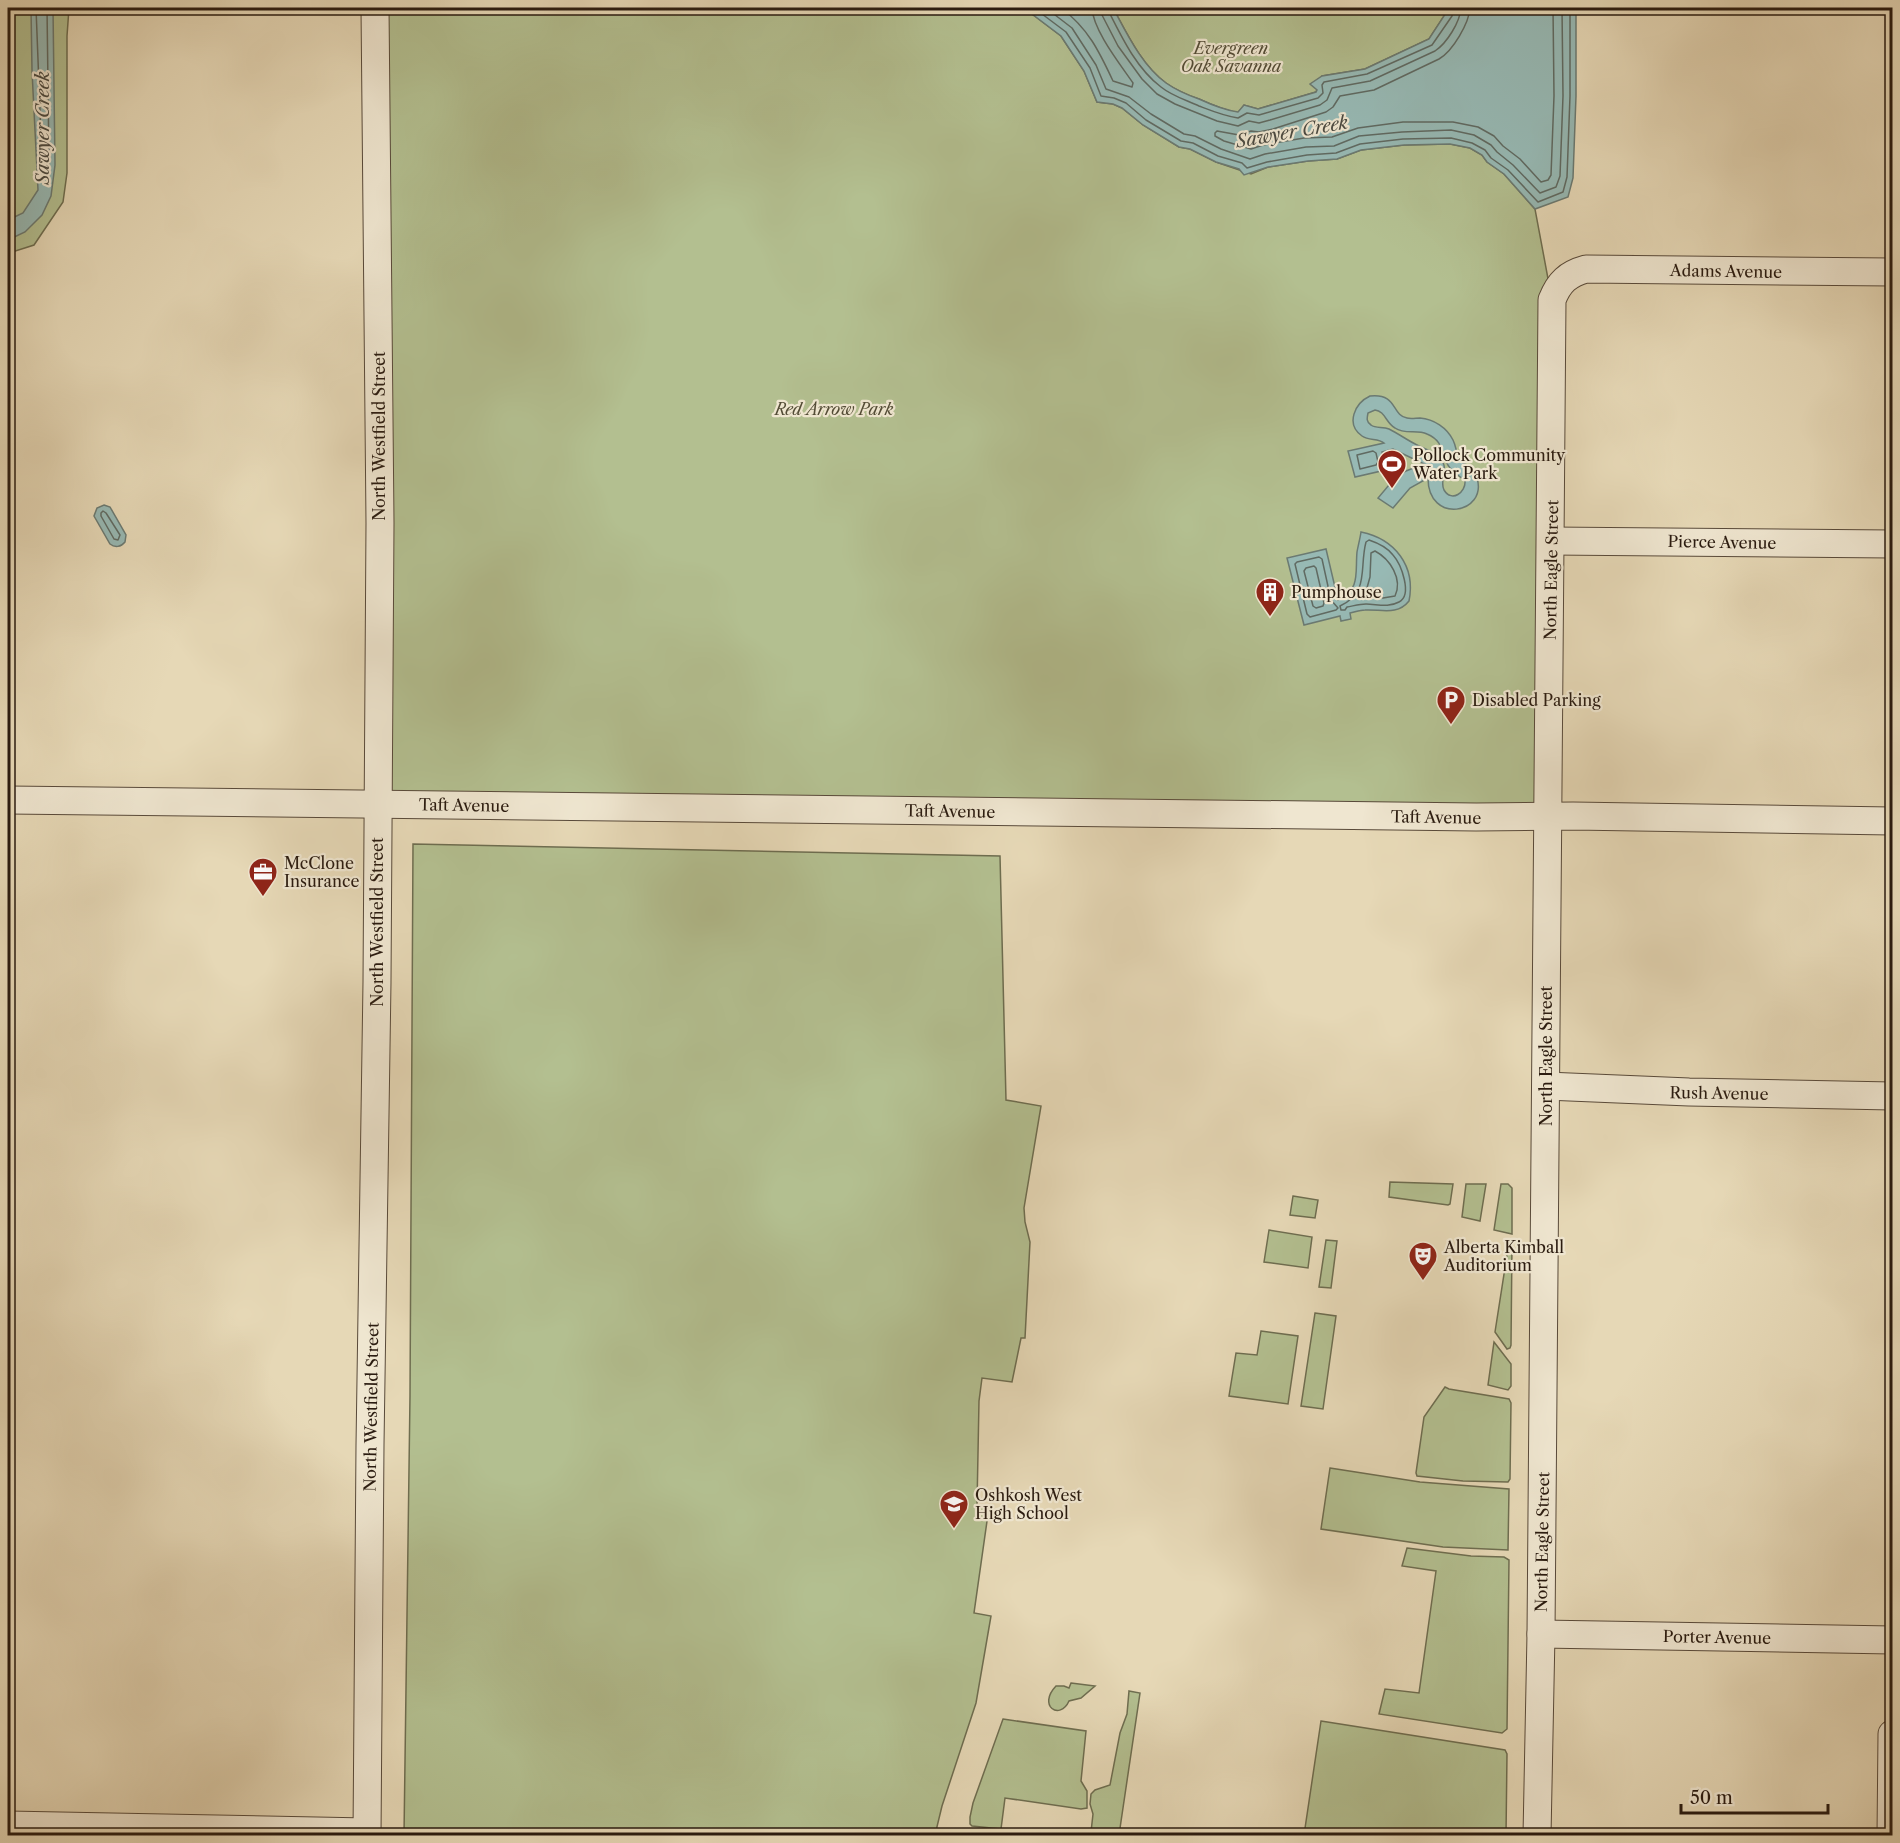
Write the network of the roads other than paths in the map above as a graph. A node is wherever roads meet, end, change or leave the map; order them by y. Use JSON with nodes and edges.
{"nodes":[{"id":1,"x":375,"y":8,"type":"edge"},
{"id":2,"x":1893,"y":272,"type":"edge"},
{"id":3,"x":1563,"y":280,"type":"joint"},
{"id":4,"x":1551,"y":541,"type":"junction"},
{"id":5,"x":1893,"y":544,"type":"edge"},
{"id":6,"x":8,"y":800,"type":"edge"},
{"id":7,"x":377,"y":804,"type":"junction"},
{"id":8,"x":1547,"y":818,"type":"junction"},
{"id":9,"x":1893,"y":821,"type":"edge"},
{"id":10,"x":1546,"y":1086,"type":"junction"},
{"id":11,"x":1893,"y":1096,"type":"edge"},
{"id":12,"x":1541,"y":1634,"type":"junction"},
{"id":13,"x":1893,"y":1640,"type":"edge"},
{"id":14,"x":1893,"y":1734,"type":"edge"},
{"id":15,"x":8,"y":1825,"type":"edge"},
{"id":16,"x":367,"y":1834,"type":"edge"},
{"id":17,"x":1537,"y":1836,"type":"edge"},
{"id":18,"x":1891,"y":1836,"type":"edge"}],
"edges":[{"from":1,"to":7,"type":"street","name":"North Westfield Street"},
{"from":2,"to":3,"type":"street","name":"Adams Avenue"},
{"from":3,"to":4,"type":"street","name":"North Eagle Street"},
{"from":4,"to":5,"type":"street","name":"Pierce Avenue"},
{"from":4,"to":8,"type":"street","name":"North Eagle Street"},
{"from":6,"to":7,"type":"street","name":"Taft Avenue"},
{"from":7,"to":8,"type":"street","name":"Taft Avenue"},
{"from":7,"to":16,"type":"street","name":"North Westfield Street"},
{"from":8,"to":9,"type":"street","name":"Taft Avenue"},
{"from":8,"to":10,"type":"street","name":"North Eagle Street"},
{"from":10,"to":11,"type":"street","name":"Rush Avenue"},
{"from":10,"to":12,"type":"street","name":"North Eagle Street"},
{"from":12,"to":13,"type":"street","name":"Porter Avenue"},
{"from":12,"to":17,"type":"street","name":"North Eagle Street"},
{"from":14,"to":18,"type":"street"},
{"from":15,"to":16,"type":"street"}]}
